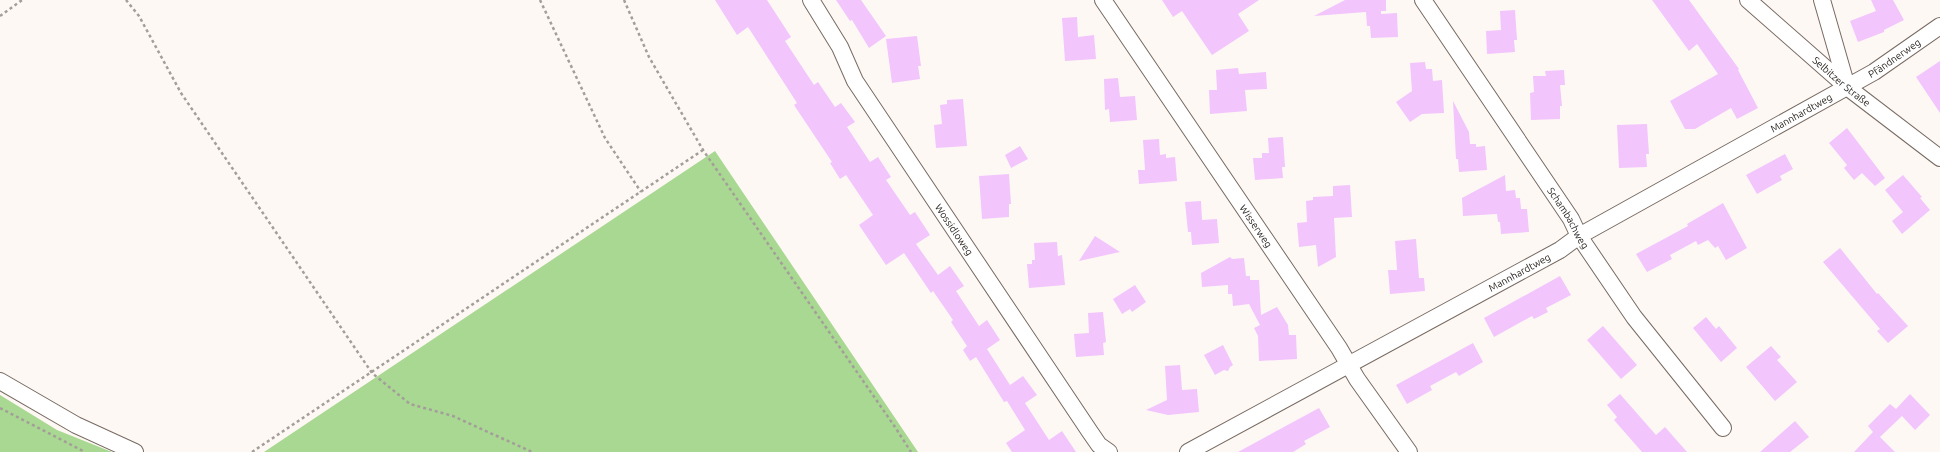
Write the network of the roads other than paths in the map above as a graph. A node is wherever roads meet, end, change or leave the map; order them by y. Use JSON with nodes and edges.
{"nodes":[{"id":1,"x":811,"y":0,"type":"edge"},
{"id":2,"x":1103,"y":0,"type":"edge"},
{"id":3,"x":1423,"y":0,"type":"edge"},
{"id":4,"x":1748,"y":0,"type":"edge"},
{"id":5,"x":1822,"y":0,"type":"edge"},
{"id":6,"x":1940,"y":26,"type":"edge"},
{"id":7,"x":1848,"y":87,"type":"junction"},
{"id":8,"x":1940,"y":158,"type":"edge"},
{"id":9,"x":1579,"y":236,"type":"junction"},
{"id":10,"x":1350,"y":365,"type":"junction"},
{"id":11,"x":0,"y":381,"type":"edge"},
{"id":12,"x":1724,"y":428,"type":"dead end"},
{"id":13,"x":135,"y":452,"type":"edge"},
{"id":14,"x":1109,"y":452,"type":"edge"},
{"id":15,"x":1188,"y":452,"type":"edge"},
{"id":16,"x":1409,"y":452,"type":"edge"}],
"edges":[{"from":1,"to":14,"type":"street","name":"Wossidloweg"},
{"from":2,"to":10,"type":"street","name":"Wisserweg"},
{"from":3,"to":9,"type":"street","name":"Schambachweg"},
{"from":4,"to":7,"type":"street","name":"Selbitzer Straße"},
{"from":5,"to":7,"type":"street"},
{"from":6,"to":7,"type":"street","name":"Pfändnerweg"},
{"from":7,"to":8,"type":"street","name":"Selbitzer Straße"},
{"from":7,"to":9,"type":"street","name":"Mannhardtweg"},
{"from":9,"to":10,"type":"street","name":"Mannhardtweg"},
{"from":9,"to":12,"type":"street","name":"Schambachweg"},
{"from":10,"to":15,"type":"street","name":"Mannhardtweg"},
{"from":10,"to":16,"type":"street","name":"Wisserweg"},
{"from":11,"to":13,"type":"street"}]}
